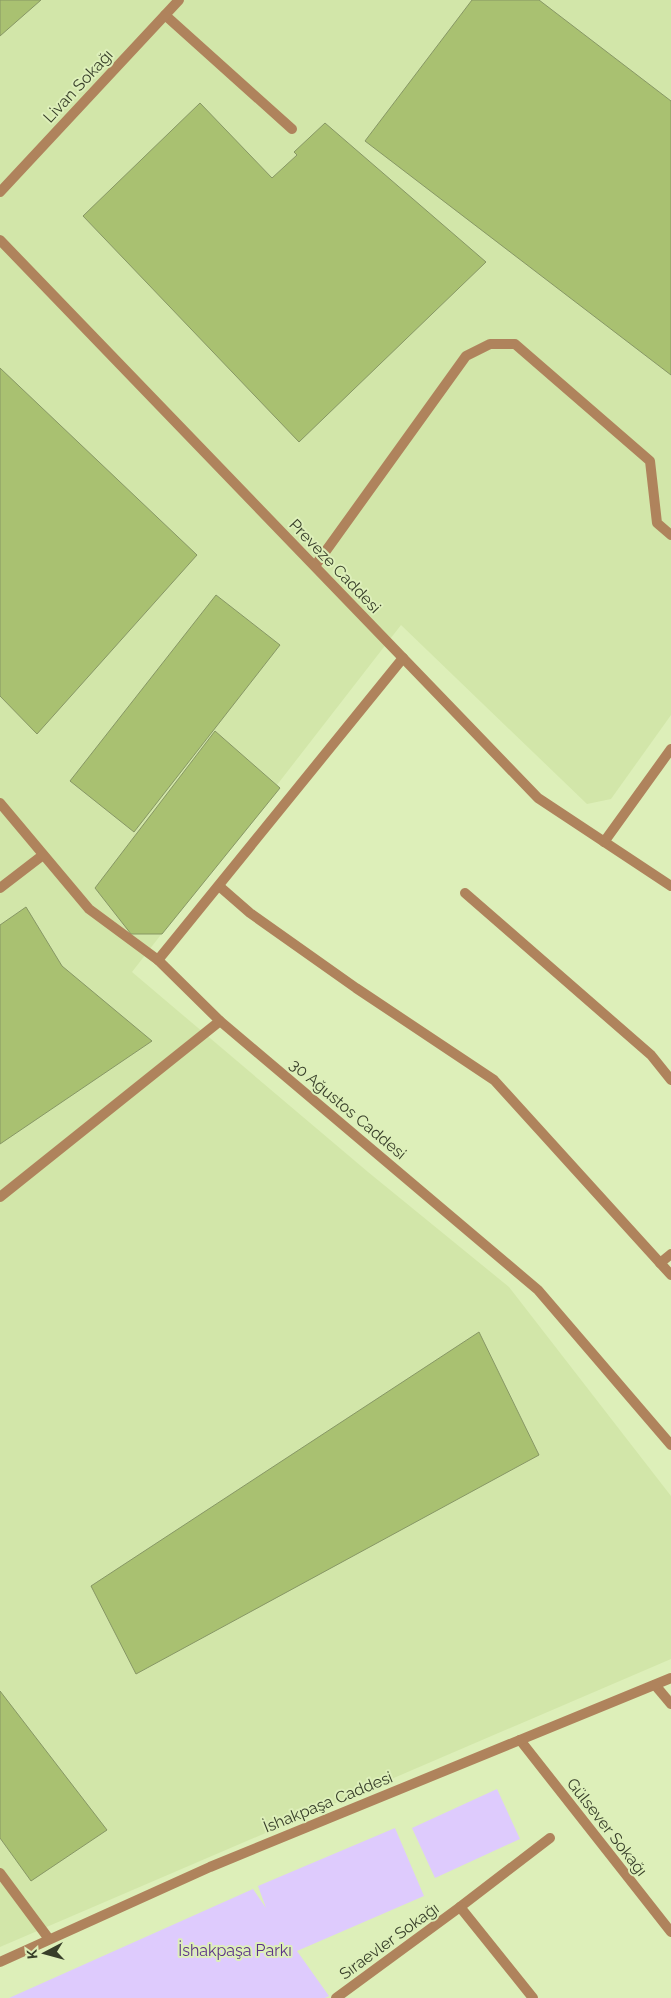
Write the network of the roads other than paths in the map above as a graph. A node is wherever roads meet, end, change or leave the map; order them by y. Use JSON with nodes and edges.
{"nodes":[{"id":1,"x":179,"y":0,"type":"edge"},
{"id":2,"x":165,"y":15,"type":"junction"},
{"id":3,"x":292,"y":129,"type":"dead end"},
{"id":4,"x":0,"y":192,"type":"edge"},
{"id":5,"x":0,"y":240,"type":"edge"},
{"id":6,"x":671,"y":535,"type":"edge"},
{"id":7,"x":315,"y":566,"type":"junction"},
{"id":8,"x":403,"y":658,"type":"junction"},
{"id":9,"x":671,"y":749,"type":"edge"},
{"id":10,"x":0,"y":803,"type":"edge"},
{"id":11,"x":604,"y":842,"type":"junction"},
{"id":12,"x":43,"y":855,"type":"junction"},
{"id":13,"x":219,"y":886,"type":"junction"},
{"id":14,"x":671,"y":886,"type":"edge"},
{"id":15,"x":0,"y":888,"type":"edge"},
{"id":16,"x":465,"y":894,"type":"dead end"},
{"id":17,"x":158,"y":960,"type":"junction"},
{"id":18,"x":220,"y":1021,"type":"junction"},
{"id":19,"x":671,"y":1080,"type":"edge"},
{"id":20,"x":0,"y":1197,"type":"edge"},
{"id":21,"x":671,"y":1254,"type":"edge"},
{"id":22,"x":660,"y":1263,"type":"junction"},
{"id":23,"x":671,"y":1274,"type":"edge"},
{"id":24,"x":671,"y":1445,"type":"edge"},
{"id":25,"x":671,"y":1678,"type":"edge"},
{"id":26,"x":655,"y":1685,"type":"junction"},
{"id":27,"x":671,"y":1704,"type":"edge"},
{"id":28,"x":520,"y":1740,"type":"junction"},
{"id":29,"x":550,"y":1838,"type":"dead end"},
{"id":30,"x":0,"y":1873,"type":"edge"},
{"id":31,"x":460,"y":1908,"type":"junction"},
{"id":32,"x":671,"y":1932,"type":"edge"},
{"id":33,"x":49,"y":1939,"type":"junction"},
{"id":34,"x":0,"y":1962,"type":"edge"},
{"id":35,"x":337,"y":1998,"type":"edge"},
{"id":36,"x":533,"y":1998,"type":"edge"}],
"edges":[{"from":1,"to":2,"type":"street","name":"Livan Sokağı"},
{"from":2,"to":3,"type":"street"},
{"from":2,"to":4,"type":"street","name":"Livan Sokağı"},
{"from":5,"to":7,"type":"street","name":"Preveze Caddesi"},
{"from":6,"to":7,"type":"street"},
{"from":7,"to":8,"type":"street","name":"Preveze Caddesi"},
{"from":8,"to":11,"type":"street","name":"Preveze Caddesi"},
{"from":8,"to":13,"type":"street"},
{"from":9,"to":11,"type":"street"},
{"from":10,"to":12,"type":"street","name":"30 Ağustos Caddesi"},
{"from":11,"to":14,"type":"street","name":"Preveze Caddesi"},
{"from":12,"to":15,"type":"street"},
{"from":12,"to":17,"type":"street","name":"30 Ağustos Caddesi"},
{"from":13,"to":17,"type":"street"},
{"from":13,"to":22,"type":"street"},
{"from":16,"to":19,"type":"street"},
{"from":17,"to":18,"type":"street","name":"30 Ağustos Caddesi"},
{"from":18,"to":20,"type":"street"},
{"from":18,"to":24,"type":"street","name":"30 Ağustos Caddesi"},
{"from":21,"to":22,"type":"street"},
{"from":22,"to":23,"type":"street"},
{"from":25,"to":26,"type":"street","name":"İshakpaşa Caddesi"},
{"from":26,"to":27,"type":"street"},
{"from":26,"to":28,"type":"street","name":"İshakpaşa Caddesi"},
{"from":28,"to":32,"type":"street","name":"Gülsever Sokağı"},
{"from":28,"to":33,"type":"street","name":"İshakpaşa Caddesi"},
{"from":29,"to":31,"type":"street","name":"Sıraevler Sokağı"},
{"from":30,"to":33,"type":"street"},
{"from":31,"to":35,"type":"street","name":"Sıraevler Sokağı"},
{"from":31,"to":36,"type":"street"},
{"from":33,"to":34,"type":"street","name":"İshakpaşa Caddesi"}]}
